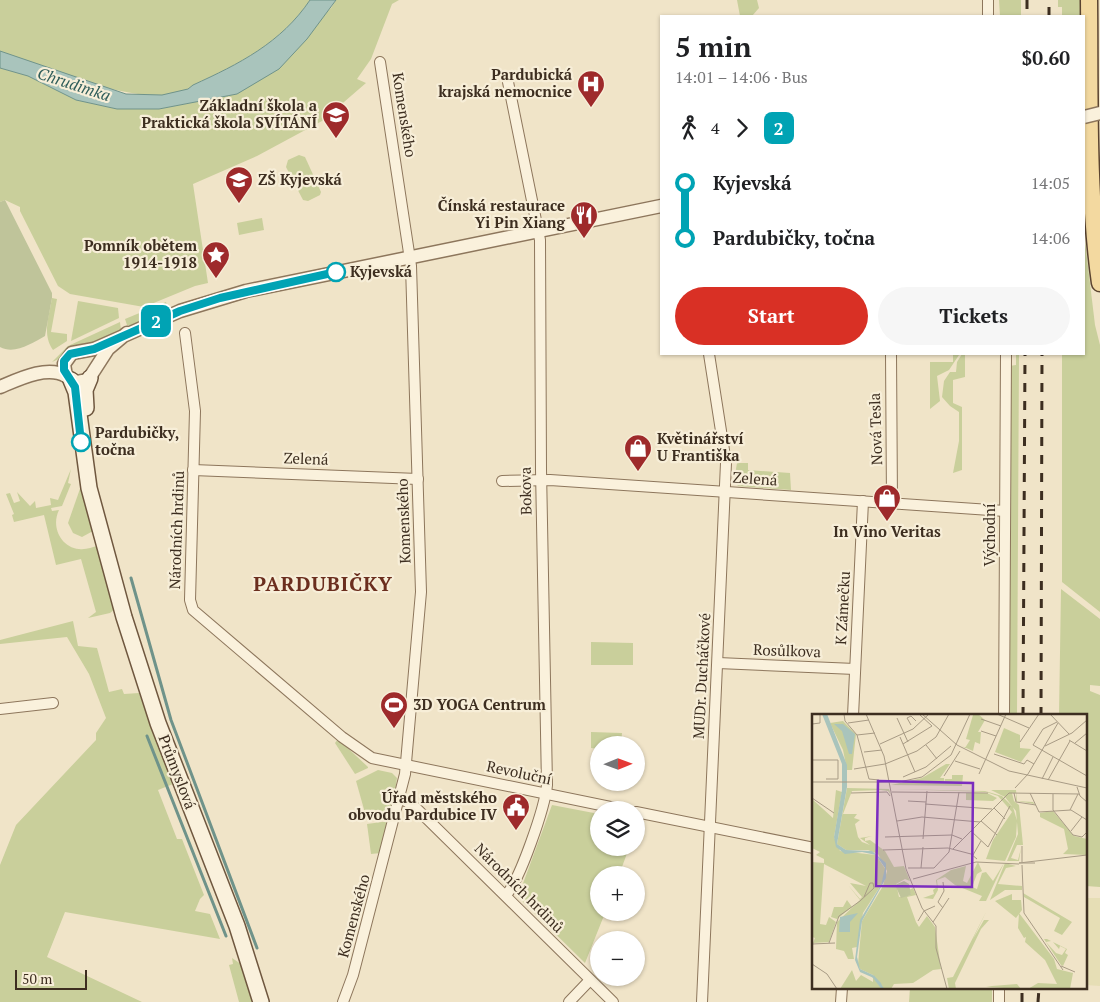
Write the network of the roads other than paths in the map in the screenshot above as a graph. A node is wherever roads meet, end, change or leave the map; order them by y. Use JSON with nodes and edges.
{"nodes":[{"id":1,"x":988,"y":0,"type":"edge"},
{"id":2,"x":1089,"y":0,"type":"edge"},
{"id":3,"x":988,"y":15,"type":"edge"},
{"id":4,"x":380,"y":62,"type":"dead end"},
{"id":5,"x":508,"y":82,"type":"dead end"},
{"id":6,"x":1100,"y":113,"type":"edge"},
{"id":7,"x":1085,"y":117,"type":"edge"},
{"id":8,"x":660,"y":206,"type":"edge"},
{"id":9,"x":539,"y":231,"type":"junction"},
{"id":10,"x":410,"y":257,"type":"junction"},
{"id":11,"x":1100,"y":283,"type":"edge"},
{"id":12,"x":127,"y":333,"type":"junction"},
{"id":13,"x":185,"y":333,"type":"dead end"},
{"id":14,"x":74,"y":354,"type":"junction"},
{"id":15,"x":709,"y":355,"type":"edge"},
{"id":16,"x":891,"y":355,"type":"edge"},
{"id":17,"x":1006,"y":355,"type":"edge"},
{"id":18,"x":92,"y":374,"type":"junction"},
{"id":19,"x":69,"y":378,"type":"junction"},
{"id":20,"x":3,"y":386,"type":"edge"},
{"id":21,"x":193,"y":470,"type":"junction"},
{"id":22,"x":418,"y":479,"type":"junction"},
{"id":23,"x":502,"y":481,"type":"dead end"},
{"id":24,"x":541,"y":481,"type":"junction"},
{"id":25,"x":725,"y":492,"type":"junction"},
{"id":26,"x":863,"y":501,"type":"junction"},
{"id":27,"x":892,"y":503,"type":"junction"},
{"id":28,"x":1005,"y":511,"type":"junction"},
{"id":29,"x":104,"y":538,"type":"junction"},
{"id":30,"x":718,"y":663,"type":"junction"},
{"id":31,"x":855,"y":669,"type":"junction"},
{"id":32,"x":54,"y":703,"type":"dead end"},
{"id":33,"x":0,"y":709,"type":"edge"},
{"id":34,"x":853,"y":714,"type":"edge"},
{"id":35,"x":1004,"y":714,"type":"edge"},
{"id":36,"x":407,"y":765,"type":"junction"},
{"id":37,"x":546,"y":794,"type":"junction"},
{"id":38,"x":401,"y":798,"type":"junction"},
{"id":39,"x":590,"y":803,"type":"edge"},
{"id":40,"x":645,"y":814,"type":"edge"},
{"id":41,"x":710,"y":828,"type":"junction"},
{"id":42,"x":812,"y":848,"type":"edge"},
{"id":43,"x":506,"y":895,"type":"junction"},
{"id":44,"x":590,"y":980,"type":"joint"},
{"id":45,"x":596,"y":986,"type":"edge"},
{"id":46,"x":261,"y":1002,"type":"edge"},
{"id":47,"x":343,"y":1002,"type":"edge"},
{"id":48,"x":569,"y":1002,"type":"edge"},
{"id":49,"x":613,"y":1002,"type":"edge"},
{"id":50,"x":702,"y":1002,"type":"edge"}],
"edges":[{"from":1,"to":3,"type":"street"},
{"from":2,"to":11,"type":"main road"},
{"from":4,"to":10,"type":"street","name":"Komenského"},
{"from":5,"to":9,"type":"street","name":"Bokova"},
{"from":6,"to":7,"type":"street","bridge":true},
{"from":8,"to":9,"type":"street"},
{"from":9,"to":10,"type":"street"},
{"from":9,"to":24,"type":"street","name":"Bokova"},
{"from":10,"to":12,"type":"street"},
{"from":10,"to":22,"type":"street","name":"Komenského"},
{"from":12,"to":14,"type":"street"},
{"from":12,"to":18,"type":"street"},
{"from":13,"to":21,"type":"street","name":"Národních hrdinů"},
{"from":14,"to":18,"type":"street"},
{"from":14,"to":19,"type":"street"},
{"from":14,"to":20,"type":"street"},
{"from":15,"to":25,"type":"street","name":"MUDr. Ducháčkové"},
{"from":16,"to":27,"type":"street","name":"Nová Tesla"},
{"from":17,"to":28,"type":"street","name":"Východní"},
{"from":18,"to":19,"type":"street"},
{"from":18,"to":29,"type":"main road","name":"Průmyslová"},
{"from":19,"to":20,"type":"street"},
{"from":19,"to":29,"type":"main road","name":"Průmyslová"},
{"from":21,"to":22,"type":"street","name":"Zelená"},
{"from":21,"to":36,"type":"street","name":"Národních hrdinů"},
{"from":22,"to":36,"type":"street","name":"Komenského"},
{"from":23,"to":24,"type":"street","name":"Zelená"},
{"from":24,"to":25,"type":"street","name":"Zelená"},
{"from":24,"to":37,"type":"street","name":"Bokova"},
{"from":25,"to":26,"type":"street","name":"Zelená"},
{"from":25,"to":30,"type":"street","name":"MUDr. Ducháčkové"},
{"from":26,"to":27,"type":"street","name":"Zelená"},
{"from":26,"to":31,"type":"street","name":"K Zámečku"},
{"from":27,"to":28,"type":"street","name":"Zelená"},
{"from":28,"to":35,"type":"street","name":"Východní"},
{"from":29,"to":46,"type":"main road","name":"Průmyslová"},
{"from":30,"to":31,"type":"street","name":"Rosůlkova"},
{"from":30,"to":41,"type":"street","name":"MUDr. Ducháčkové"},
{"from":31,"to":34,"type":"street","name":"K Zámečku"},
{"from":32,"to":33,"type":"street"},
{"from":36,"to":37,"type":"street","name":"Revoluční"},
{"from":36,"to":38,"type":"street","name":"Komenského"},
{"from":37,"to":39,"type":"street","name":"Revoluční"},
{"from":37,"to":43,"type":"street","name":"Bokova"},
{"from":38,"to":43,"type":"street","name":"Národních hrdinů"},
{"from":38,"to":47,"type":"street","name":"Komenského"},
{"from":40,"to":41,"type":"street"},
{"from":41,"to":42,"type":"street"},
{"from":41,"to":50,"type":"street","name":"MUDr. Ducháčkové"},
{"from":43,"to":44,"type":"street","name":"Národních hrdinů"},
{"from":44,"to":48,"type":"street"},
{"from":45,"to":49,"type":"street","name":"Národních hrdinů"}]}
